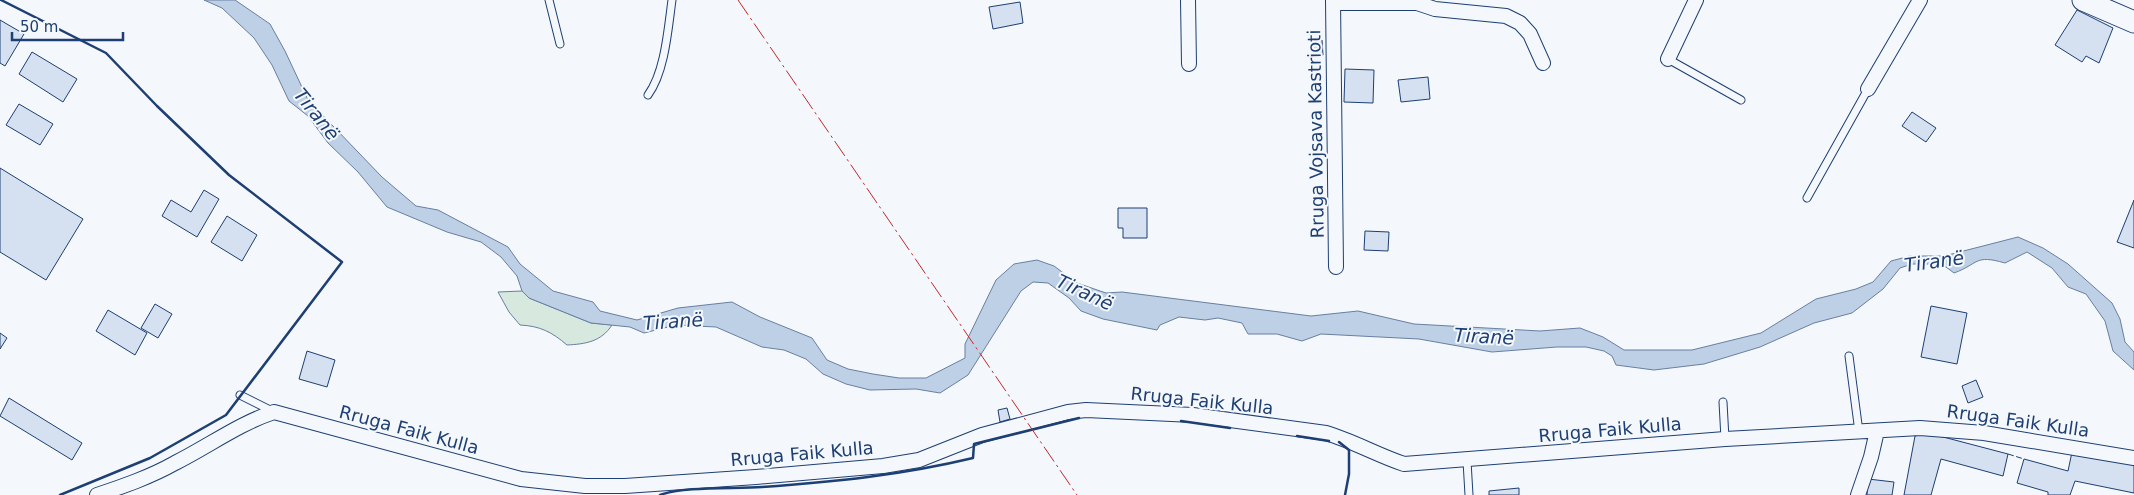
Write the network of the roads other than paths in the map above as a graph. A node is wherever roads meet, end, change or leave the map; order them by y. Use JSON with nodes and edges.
{"nodes":[{"id":1,"x":549,"y":0,"type":"edge"},
{"id":2,"x":672,"y":0,"type":"edge"},
{"id":3,"x":1188,"y":0,"type":"edge"},
{"id":4,"x":1696,"y":0,"type":"edge"},
{"id":5,"x":1920,"y":0,"type":"edge"},
{"id":6,"x":2083,"y":0,"type":"edge"},
{"id":7,"x":1332,"y":2,"type":"edge"},
{"id":8,"x":2134,"y":22,"type":"edge"},
{"id":9,"x":560,"y":44,"type":"dead end"},
{"id":10,"x":1668,"y":59,"type":"joint"},
{"id":11,"x":1543,"y":63,"type":"dead end"},
{"id":12,"x":1189,"y":64,"type":"dead end"},
{"id":13,"x":1868,"y":88,"type":"joint"},
{"id":14,"x":648,"y":95,"type":"dead end"},
{"id":15,"x":1741,"y":100,"type":"dead end"},
{"id":16,"x":1808,"y":198,"type":"dead end"},
{"id":17,"x":1336,"y":267,"type":"dead end"},
{"id":18,"x":1849,"y":356,"type":"dead end"},
{"id":19,"x":240,"y":396,"type":"dead end"},
{"id":20,"x":1723,"y":402,"type":"dead end"},
{"id":21,"x":274,"y":412,"type":"junction"},
{"id":22,"x":1877,"y":431,"type":"junction"},
{"id":23,"x":1859,"y":432,"type":"junction"},
{"id":24,"x":1725,"y":439,"type":"junction"},
{"id":25,"x":2134,"y":458,"type":"edge"},
{"id":26,"x":1467,"y":461,"type":"junction"},
{"id":27,"x":97,"y":495,"type":"edge"},
{"id":28,"x":1469,"y":495,"type":"edge"},
{"id":29,"x":1858,"y":495,"type":"edge"}],
"edges":[{"from":1,"to":9,"type":"lane"},
{"from":2,"to":14,"type":"lane"},
{"from":3,"to":12,"type":"street"},
{"from":4,"to":10,"type":"street"},
{"from":5,"to":13,"type":"street"},
{"from":6,"to":8,"type":"main road"},
{"from":7,"to":11,"type":"street"},
{"from":7,"to":17,"type":"street","name":"Rruga Vojsava Kastrioti"},
{"from":10,"to":15,"type":"lane"},
{"from":13,"to":16,"type":"lane"},
{"from":18,"to":23,"type":"lane"},
{"from":19,"to":21,"type":"lane","name":"Rruga Faik Kulla"},
{"from":20,"to":24,"type":"lane"},
{"from":21,"to":26,"type":"street","name":"Rruga Faik Kulla"},
{"from":21,"to":27,"type":"street"},
{"from":22,"to":23,"type":"street","name":"Rruga Faik Kulla"},
{"from":22,"to":25,"type":"street","name":"Rruga Faik Kulla"},
{"from":22,"to":29,"type":"street"},
{"from":23,"to":24,"type":"street","name":"Rruga Faik Kulla"},
{"from":24,"to":26,"type":"street","name":"Rruga Faik Kulla"},
{"from":26,"to":28,"type":"lane"}]}
